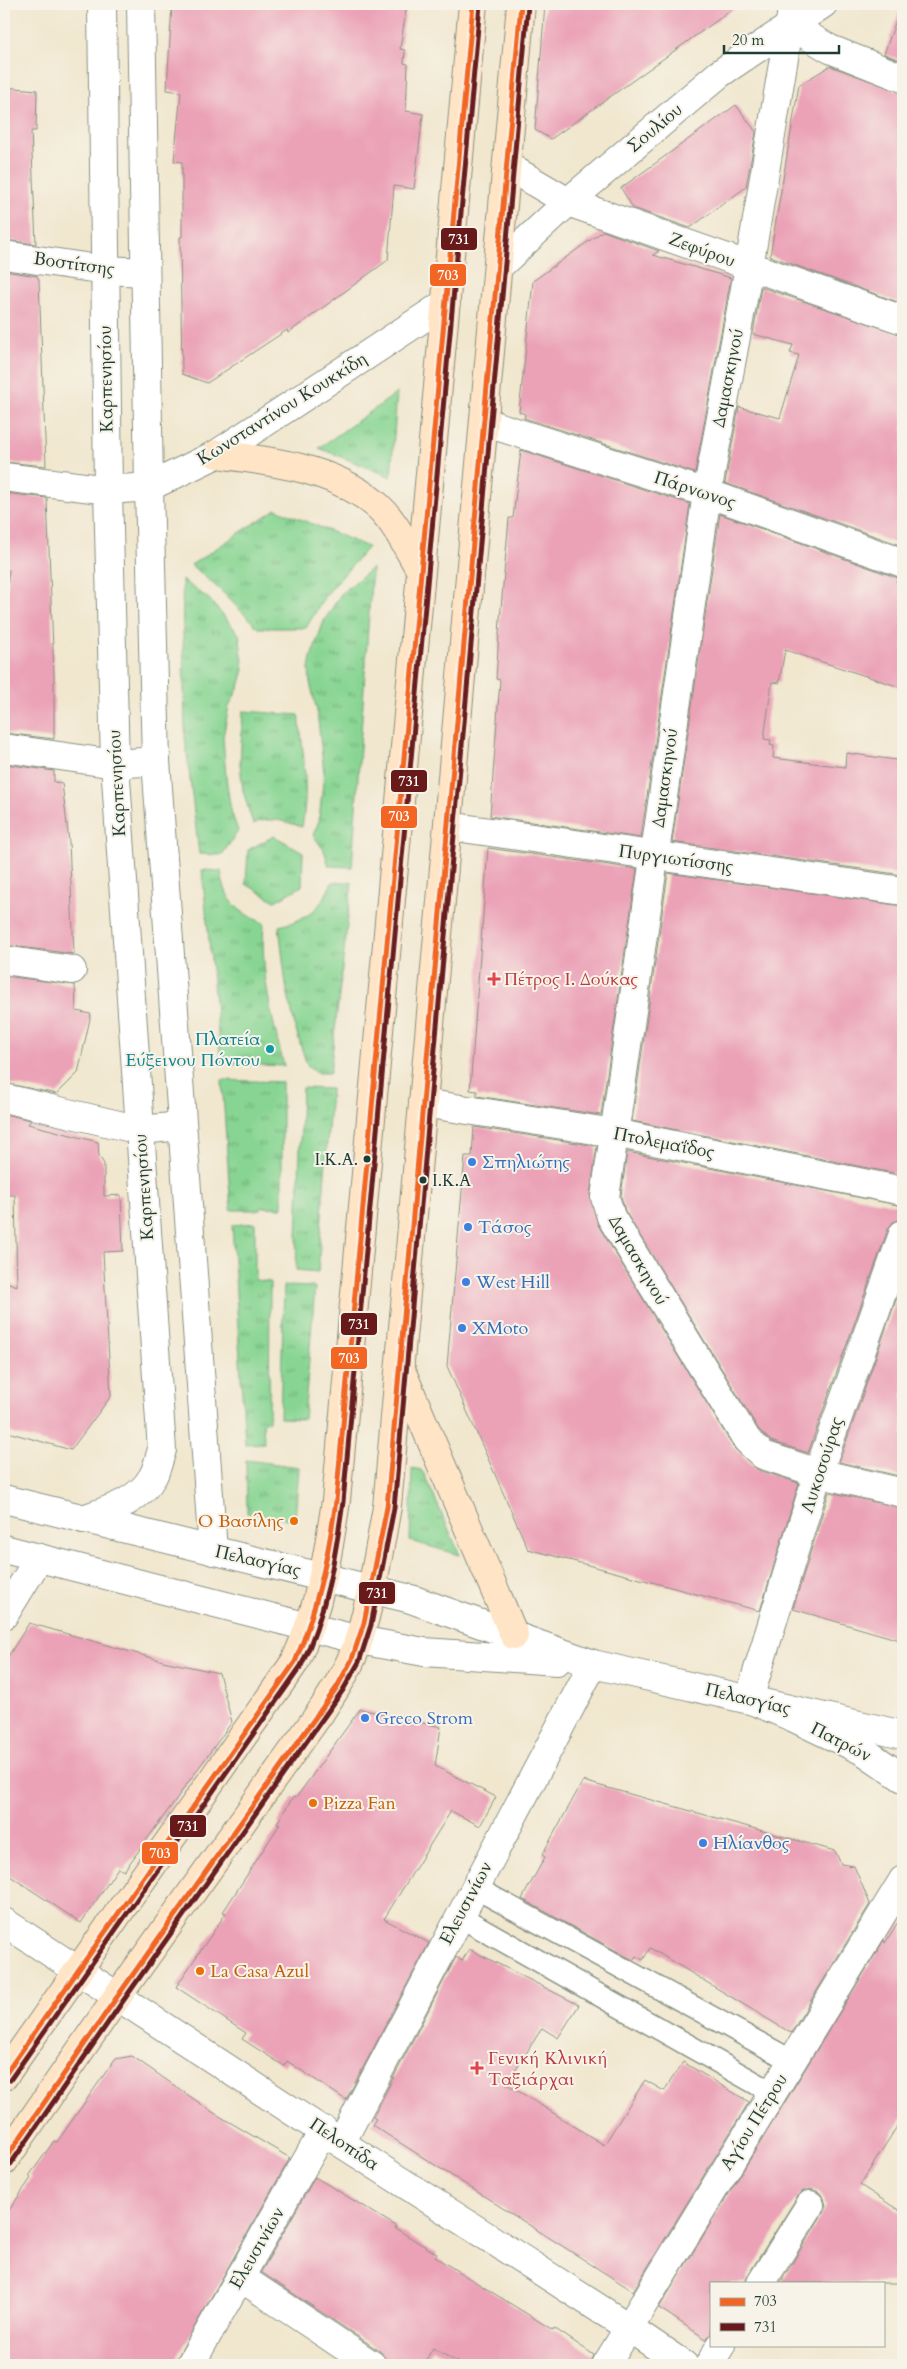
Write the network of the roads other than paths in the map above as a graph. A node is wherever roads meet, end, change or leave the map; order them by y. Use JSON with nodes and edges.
{"nodes":[{"id":1,"x":102,"y":4,"type":"edge"},
{"id":2,"x":141,"y":4,"type":"edge"},
{"id":3,"x":473,"y":4,"type":"edge"},
{"id":4,"x":522,"y":4,"type":"edge"},
{"id":5,"x":823,"y":4,"type":"edge"},
{"id":6,"x":792,"y":15,"type":"edge"},
{"id":7,"x":903,"y":78,"type":"edge"},
{"id":8,"x":507,"y":166,"type":"junction"},
{"id":9,"x":568,"y":202,"type":"junction"},
{"id":10,"x":4,"y":255,"type":"edge"},
{"id":11,"x":498,"y":267,"type":"junction"},
{"id":12,"x":750,"y":267,"type":"junction"},
{"id":13,"x":105,"y":270,"type":"junction"},
{"id":14,"x":145,"y":272,"type":"junction"},
{"id":15,"x":446,"y":303,"type":"junction"},
{"id":16,"x":903,"y":320,"type":"edge"},
{"id":17,"x":484,"y":422,"type":"junction"},
{"id":18,"x":217,"y":454,"type":"junction"},
{"id":19,"x":4,"y":477,"type":"edge"},
{"id":20,"x":149,"y":487,"type":"junction"},
{"id":21,"x":108,"y":490,"type":"junction"},
{"id":22,"x":707,"y":493,"type":"junction"},
{"id":23,"x":903,"y":563,"type":"edge"},
{"id":24,"x":421,"y":570,"type":"junction"},
{"id":25,"x":4,"y":748,"type":"edge"},
{"id":26,"x":156,"y":761,"type":"junction"},
{"id":27,"x":115,"y":764,"type":"junction"},
{"id":28,"x":448,"y":826,"type":"junction"},
{"id":29,"x":654,"y":856,"type":"junction"},
{"id":30,"x":903,"y":891,"type":"edge"},
{"id":31,"x":4,"y":960,"type":"edge"},
{"id":32,"x":72,"y":970,"type":"dead end"},
{"id":33,"x":4,"y":1098,"type":"edge"},
{"id":34,"x":423,"y":1103,"type":"junction"},
{"id":35,"x":182,"y":1126,"type":"junction"},
{"id":36,"x":140,"y":1130,"type":"junction"},
{"id":37,"x":614,"y":1133,"type":"junction"},
{"id":38,"x":903,"y":1191,"type":"edge"},
{"id":39,"x":903,"y":1234,"type":"edge"},
{"id":40,"x":400,"y":1366,"type":"junction"},
{"id":41,"x":818,"y":1473,"type":"junction"},
{"id":42,"x":903,"y":1493,"type":"edge"},
{"id":43,"x":4,"y":1499,"type":"edge"},
{"id":44,"x":84,"y":1519,"type":"junction"},
{"id":45,"x":4,"y":1549,"type":"edge"},
{"id":46,"x":213,"y":1551,"type":"junction"},
{"id":47,"x":39,"y":1558,"type":"junction"},
{"id":48,"x":325,"y":1577,"type":"junction"},
{"id":49,"x":372,"y":1590,"type":"junction"},
{"id":50,"x":4,"y":1615,"type":"edge"},
{"id":51,"x":311,"y":1627,"type":"junction"},
{"id":52,"x":514,"y":1635,"type":"junction"},
{"id":53,"x":359,"y":1640,"type":"junction"},
{"id":54,"x":593,"y":1664,"type":"junction"},
{"id":55,"x":749,"y":1700,"type":"junction"},
{"id":56,"x":903,"y":1735,"type":"edge"},
{"id":57,"x":903,"y":1778,"type":"edge"},
{"id":58,"x":903,"y":1880,"type":"edge"},
{"id":59,"x":474,"y":1887,"type":"junction"},
{"id":60,"x":459,"y":1916,"type":"junction"},
{"id":61,"x":4,"y":1922,"type":"edge"},
{"id":62,"x":76,"y":1970,"type":"junction"},
{"id":63,"x":117,"y":1997,"type":"junction"},
{"id":64,"x":792,"y":2061,"type":"junction"},
{"id":65,"x":4,"y":2076,"type":"edge"},
{"id":66,"x":773,"y":2093,"type":"junction"},
{"id":67,"x":332,"y":2137,"type":"junction"},
{"id":68,"x":4,"y":2161,"type":"edge"},
{"id":69,"x":810,"y":2205,"type":"dead end"},
{"id":70,"x":240,"y":2277,"type":"junction"},
{"id":71,"x":762,"y":2282,"type":"edge"},
{"id":72,"x":628,"y":2327,"type":"junction"},
{"id":73,"x":720,"y":2346,"type":"edge"},
{"id":74,"x":190,"y":2365,"type":"edge"},
{"id":75,"x":372,"y":2365,"type":"edge"},
{"id":76,"x":606,"y":2365,"type":"edge"},
{"id":77,"x":684,"y":2365,"type":"edge"},
{"id":78,"x":709,"y":2365,"type":"edge"}],
"edges":[{"from":1,"to":13,"type":"street","name":"Καρπενησίου"},
{"from":2,"to":14,"type":"street"},
{"from":3,"to":15,"type":"main road"},
{"from":4,"to":8,"type":"main road"},
{"from":5,"to":6,"type":"street","name":"Σουλίου"},
{"from":6,"to":7,"type":"street"},
{"from":6,"to":9,"type":"street","name":"Σουλίου"},
{"from":6,"to":12,"type":"street","name":"Δαμασκηνού"},
{"from":8,"to":9,"type":"street","name":"Ζεφύρου"},
{"from":8,"to":11,"type":"main road"},
{"from":9,"to":11,"type":"street","name":"Σουλίου"},
{"from":9,"to":12,"type":"street","name":"Ζεφύρου"},
{"from":10,"to":13,"type":"street","name":"Βοστίτσης"},
{"from":11,"to":17,"type":"main road"},
{"from":12,"to":16,"type":"street","name":"Ζεφύρου"},
{"from":12,"to":22,"type":"street","name":"Δαμασκηνού"},
{"from":13,"to":14,"type":"street","name":"Βοστίτσης"},
{"from":13,"to":21,"type":"street","name":"Καρπενησίου"},
{"from":14,"to":20,"type":"street"},
{"from":15,"to":18,"type":"street","name":"Κωνσταντίνου Κουκκίδη"},
{"from":15,"to":24,"type":"main road"},
{"from":17,"to":22,"type":"street","name":"Πάρνωνος"},
{"from":17,"to":28,"type":"main road"},
{"from":18,"to":20,"type":"street","name":"Κωνσταντίνου Κουκκίδη"},
{"from":18,"to":24,"type":"main road"},
{"from":19,"to":21,"type":"street","name":"Κωνσταντίνου Κουκκίδη"},
{"from":20,"to":21,"type":"street","name":"Κωνσταντίνου Κουκκίδη"},
{"from":20,"to":26,"type":"street"},
{"from":21,"to":27,"type":"street","name":"Καρπενησίου"},
{"from":22,"to":23,"type":"street","name":"Πάρνωνος"},
{"from":22,"to":29,"type":"street","name":"Δαμασκηνού"},
{"from":24,"to":48,"type":"main road"},
{"from":25,"to":27,"type":"street"},
{"from":26,"to":27,"type":"street"},
{"from":26,"to":35,"type":"street"},
{"from":27,"to":36,"type":"street","name":"Καρπενησίου"},
{"from":28,"to":29,"type":"street","name":"Πυργιωτίσσης"},
{"from":28,"to":34,"type":"main road"},
{"from":29,"to":30,"type":"street","name":"Πυργιωτίσσης"},
{"from":29,"to":37,"type":"street","name":"Δαμασκηνού"},
{"from":31,"to":32,"type":"street"},
{"from":33,"to":36,"type":"street"},
{"from":34,"to":37,"type":"street","name":"Πτολεμαΐδος"},
{"from":34,"to":40,"type":"main road"},
{"from":35,"to":36,"type":"street"},
{"from":35,"to":46,"type":"street"},
{"from":36,"to":44,"type":"street","name":"Καρπενησίου"},
{"from":37,"to":38,"type":"street","name":"Πτολεμαΐδος"},
{"from":37,"to":41,"type":"street","name":"Δαμασκηνού"},
{"from":39,"to":41,"type":"street","name":"Λυκοσούρας"},
{"from":40,"to":49,"type":"main road"},
{"from":40,"to":52,"type":"main road"},
{"from":41,"to":42,"type":"street","name":"Δαμασκηνού"},
{"from":41,"to":55,"type":"street","name":"Λυκοσούρας"},
{"from":43,"to":44,"type":"street","name":"Πελασγίας"},
{"from":44,"to":46,"type":"street","name":"Πελασγίας"},
{"from":45,"to":47,"type":"street","name":"Πελασγίας"},
{"from":46,"to":48,"type":"street","name":"Πελασγίας"},
{"from":47,"to":50,"type":"street"},
{"from":47,"to":51,"type":"street","name":"Πελασγίας"},
{"from":48,"to":49,"type":"street","name":"Πελασγίας"},
{"from":48,"to":51,"type":"main road"},
{"from":49,"to":52,"type":"street","name":"Πελασγίας"},
{"from":49,"to":53,"type":"main road"},
{"from":51,"to":53,"type":"street","name":"Πελασγίας"},
{"from":51,"to":62,"type":"main road"},
{"from":52,"to":54,"type":"street","name":"Πελασγίας"},
{"from":53,"to":54,"type":"street","name":"Πελασγίας"},
{"from":53,"to":63,"type":"main road"},
{"from":54,"to":55,"type":"street","name":"Πελασγίας"},
{"from":54,"to":59,"type":"street","name":"Ελευσινίων"},
{"from":55,"to":56,"type":"street","name":"Πελασγίας"},
{"from":55,"to":57,"type":"street","name":"Πατρών"},
{"from":58,"to":64,"type":"street","name":"Αγίου Πέτρου"},
{"from":59,"to":60,"type":"street","name":"Ελευσινίων"},
{"from":59,"to":64,"type":"lane"},
{"from":60,"to":66,"type":"lane"},
{"from":60,"to":67,"type":"street","name":"Ελευσινίων"},
{"from":61,"to":62,"type":"street","name":"Πελοπίδα"},
{"from":62,"to":63,"type":"street","name":"Πελοπίδα"},
{"from":62,"to":65,"type":"main road"},
{"from":63,"to":67,"type":"street","name":"Πελοπίδα"},
{"from":63,"to":68,"type":"main road"},
{"from":64,"to":66,"type":"street","name":"Αγίου Πέτρου"},
{"from":66,"to":72,"type":"street","name":"Αγίου Πέτρου"},
{"from":67,"to":70,"type":"street","name":"Ελευσινίων"},
{"from":67,"to":72,"type":"street","name":"Πελοπίδα"},
{"from":69,"to":71,"type":"street"},
{"from":70,"to":74,"type":"street","name":"Ελευσινίων"},
{"from":70,"to":75,"type":"street"},
{"from":72,"to":76,"type":"street","name":"Αγίου Πέτρου"},
{"from":72,"to":77,"type":"street","name":"Πελοπίδα"},
{"from":73,"to":78,"type":"street"}]}
